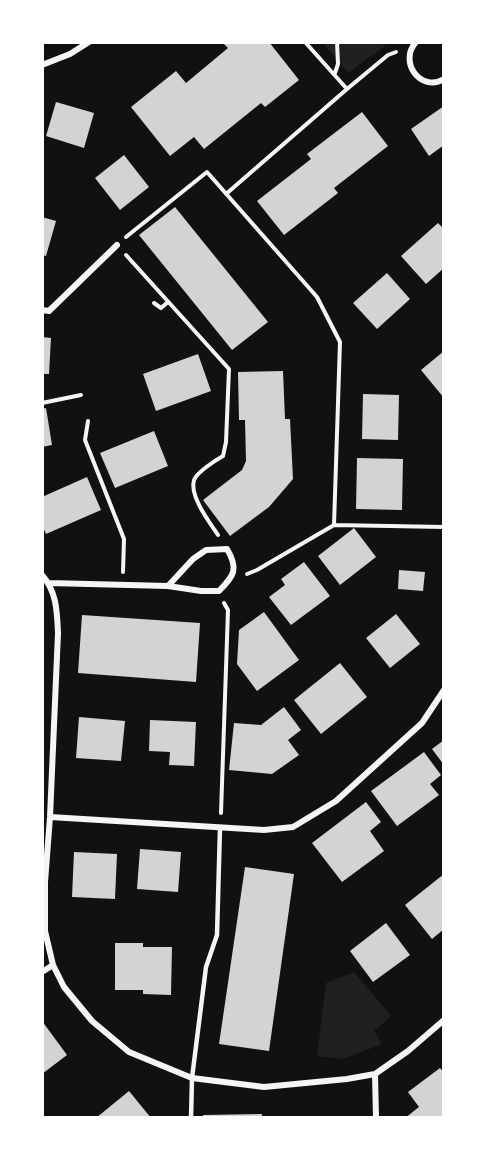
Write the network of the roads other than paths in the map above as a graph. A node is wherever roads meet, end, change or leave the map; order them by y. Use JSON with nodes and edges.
{"nodes":[{"id":1,"x":89,"y":42,"type":"edge"},
{"id":2,"x":416,"y":42,"type":"edge"},
{"id":3,"x":42,"y":64,"type":"edge"},
{"id":4,"x":444,"y":79,"type":"edge"},
{"id":5,"x":117,"y":245,"type":"road end"},
{"id":6,"x":42,"y":310,"type":"edge"},
{"id":7,"x":42,"y":575,"type":"edge"},
{"id":8,"x":49,"y":583,"type":"junction"},
{"id":9,"x":168,"y":586,"type":"junction"},
{"id":10,"x":444,"y":690,"type":"edge"},
{"id":11,"x":50,"y":817,"type":"junction"},
{"id":12,"x":220,"y":828,"type":"junction"},
{"id":13,"x":53,"y":965,"type":"junction"},
{"id":14,"x":42,"y":972,"type":"edge"},
{"id":15,"x":444,"y":1020,"type":"edge"},
{"id":16,"x":375,"y":1074,"type":"junction"},
{"id":17,"x":192,"y":1078,"type":"junction"},
{"id":18,"x":191,"y":1118,"type":"edge"},
{"id":19,"x":376,"y":1118,"type":"edge"}],
"edges":[{"from":1,"to":3,"type":"street"},
{"from":2,"to":4,"type":"street"},
{"from":5,"to":6,"type":"street"},
{"from":7,"to":8,"type":"street"},
{"from":8,"to":9,"type":"street"},
{"from":8,"to":11,"type":"street"},
{"from":9,"to":9,"type":"street"},
{"from":10,"to":12,"type":"street"},
{"from":11,"to":12,"type":"street"},
{"from":11,"to":13,"type":"street"},
{"from":12,"to":17,"type":"lane"},
{"from":13,"to":14,"type":"street"},
{"from":13,"to":17,"type":"street"},
{"from":15,"to":16,"type":"street"},
{"from":16,"to":17,"type":"street"},
{"from":16,"to":19,"type":"street"},
{"from":17,"to":18,"type":"lane"}]}
